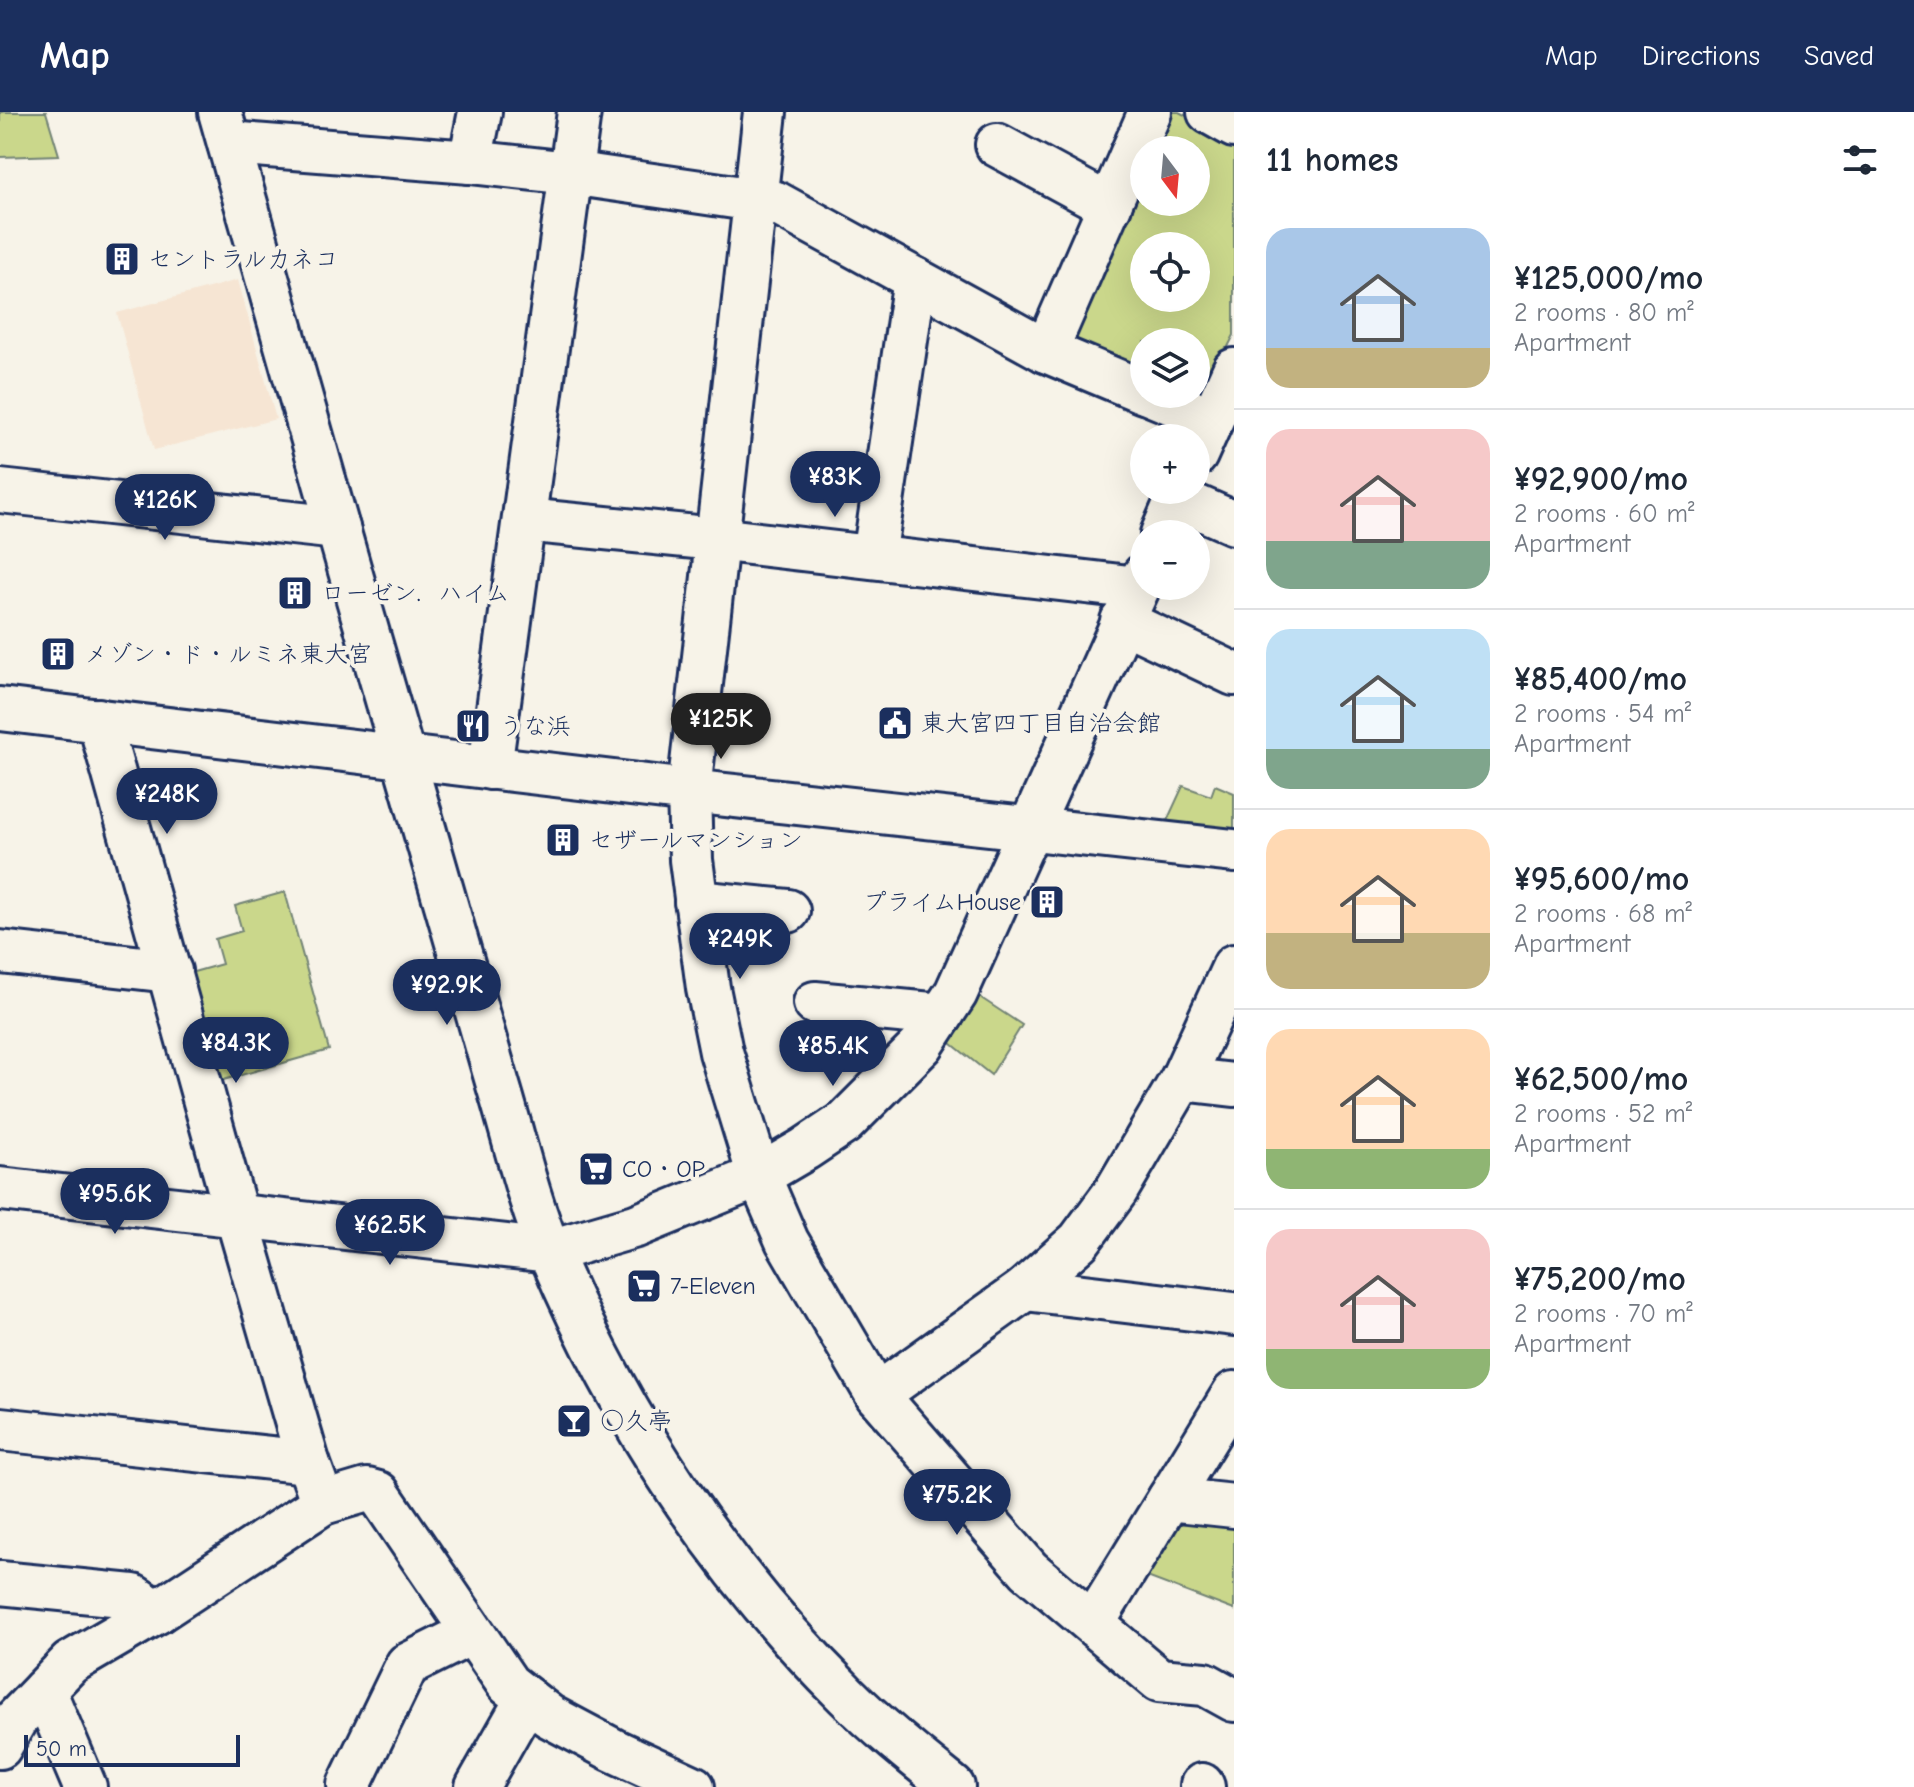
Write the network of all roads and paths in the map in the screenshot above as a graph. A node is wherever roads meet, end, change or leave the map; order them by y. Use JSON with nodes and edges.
{"nodes":[{"id":1,"x":480,"y":112,"type":"edge"},
{"id":2,"x":579,"y":112,"type":"edge"},
{"id":3,"x":765,"y":112,"type":"edge"},
{"id":4,"x":1150,"y":112,"type":"edge"},
{"id":5,"x":1209,"y":112,"type":"edge"},
{"id":6,"x":1234,"y":126,"type":"edge"},
{"id":7,"x":225,"y":127,"type":"edge"},
{"id":8,"x":997,"y":145,"type":"dead end"},
{"id":9,"x":470,"y":162,"type":"junction"},
{"id":10,"x":570,"y":173,"type":"junction"},
{"id":11,"x":755,"y":199,"type":"junction"},
{"id":12,"x":1110,"y":206,"type":"junction"},
{"id":13,"x":915,"y":279,"type":"junction"},
{"id":14,"x":1046,"y":351,"type":"junction"},
{"id":15,"x":1234,"y":370,"type":"edge"},
{"id":16,"x":1130,"y":386,"type":"edge"},
{"id":17,"x":1168,"y":408,"type":"edge"},
{"id":18,"x":1188,"y":424,"type":"edge"},
{"id":19,"x":1210,"y":424,"type":"edge"},
{"id":20,"x":0,"y":491,"type":"edge"},
{"id":21,"x":1173,"y":507,"type":"edge"},
{"id":22,"x":524,"y":520,"type":"junction"},
{"id":23,"x":1234,"y":523,"type":"edge"},
{"id":24,"x":338,"y":528,"type":"junction"},
{"id":25,"x":716,"y":539,"type":"junction"},
{"id":26,"x":874,"y":557,"type":"junction"},
{"id":27,"x":1130,"y":594,"type":"edge"},
{"id":28,"x":1133,"y":600,"type":"edge"},
{"id":29,"x":1141,"y":600,"type":"edge"},
{"id":30,"x":1234,"y":674,"type":"edge"},
{"id":31,"x":0,"y":709,"type":"edge"},
{"id":32,"x":99,"y":720,"type":"junction"},
{"id":33,"x":403,"y":757,"type":"junction"},
{"id":34,"x":490,"y":768,"type":"junction"},
{"id":35,"x":689,"y":791,"type":"junction"},
{"id":36,"x":1030,"y":830,"type":"junction"},
{"id":37,"x":1234,"y":851,"type":"edge"},
{"id":38,"x":696,"y":902,"type":"junction"},
{"id":39,"x":788,"y":911,"type":"dead end"},
{"id":40,"x":0,"y":952,"type":"edge"},
{"id":41,"x":1234,"y":966,"type":"edge"},
{"id":42,"x":170,"y":971,"type":"junction"},
{"id":43,"x":815,"y":1003,"type":"dead end"},
{"id":44,"x":942,"y":1015,"type":"junction"},
{"id":45,"x":1182,"y":1079,"type":"junction"},
{"id":46,"x":1234,"y":1085,"type":"edge"},
{"id":47,"x":759,"y":1176,"type":"junction"},
{"id":48,"x":0,"y":1189,"type":"edge"},
{"id":49,"x":237,"y":1217,"type":"junction"},
{"id":50,"x":550,"y":1251,"type":"junction"},
{"id":51,"x":1025,"y":1289,"type":"junction"},
{"id":52,"x":1234,"y":1314,"type":"edge"},
{"id":53,"x":1234,"y":1393,"type":"edge"},
{"id":54,"x":877,"y":1395,"type":"junction"},
{"id":55,"x":0,"y":1429,"type":"edge"},
{"id":56,"x":308,"y":1462,"type":"junction"},
{"id":57,"x":1169,"y":1499,"type":"junction"},
{"id":58,"x":323,"y":1503,"type":"junction"},
{"id":59,"x":1234,"y":1506,"type":"edge"},
{"id":60,"x":0,"y":1583,"type":"edge"},
{"id":61,"x":157,"y":1612,"type":"junction"},
{"id":62,"x":1093,"y":1623,"type":"junction"},
{"id":63,"x":471,"y":1633,"type":"junction"},
{"id":64,"x":44,"y":1690,"type":"junction"},
{"id":65,"x":527,"y":1699,"type":"junction"},
{"id":66,"x":1234,"y":1700,"type":"edge"},
{"id":67,"x":0,"y":1747,"type":"edge"},
{"id":68,"x":349,"y":1785,"type":"edge"},
{"id":69,"x":85,"y":1787,"type":"edge"},
{"id":70,"x":477,"y":1787,"type":"edge"},
{"id":71,"x":693,"y":1787,"type":"edge"},
{"id":72,"x":953,"y":1787,"type":"edge"}],
"edges":[{"from":1,"to":9,"type":"street"},
{"from":2,"to":10,"type":"street"},
{"from":3,"to":11,"type":"street"},
{"from":4,"to":12,"type":"street"},
{"from":5,"to":6,"type":"street"},
{"from":7,"to":9,"type":"street"},
{"from":7,"to":24,"type":"street"},
{"from":8,"to":12,"type":"street"},
{"from":9,"to":10,"type":"street"},
{"from":10,"to":11,"type":"street"},
{"from":10,"to":22,"type":"street"},
{"from":11,"to":13,"type":"street"},
{"from":11,"to":25,"type":"street"},
{"from":12,"to":14,"type":"street"},
{"from":13,"to":14,"type":"street"},
{"from":13,"to":26,"type":"street"},
{"from":14,"to":16,"type":"street"},
{"from":15,"to":19,"type":"street"},
{"from":17,"to":18,"type":"street"},
{"from":20,"to":24,"type":"street"},
{"from":21,"to":23,"type":"street"},
{"from":22,"to":25,"type":"street"},
{"from":22,"to":34,"type":"street"},
{"from":24,"to":33,"type":"street"},
{"from":25,"to":26,"type":"street"},
{"from":25,"to":35,"type":"street"},
{"from":26,"to":27,"type":"street"},
{"from":28,"to":36,"type":"street"},
{"from":29,"to":30,"type":"street"},
{"from":31,"to":32,"type":"street"},
{"from":32,"to":33,"type":"street"},
{"from":32,"to":42,"type":"street"},
{"from":33,"to":34,"type":"street"},
{"from":33,"to":50,"type":"street"},
{"from":34,"to":35,"type":"street"},
{"from":35,"to":36,"type":"street"},
{"from":35,"to":38,"type":"street"},
{"from":36,"to":37,"type":"street"},
{"from":36,"to":44,"type":"street"},
{"from":38,"to":39,"type":"street"},
{"from":38,"to":47,"type":"street"},
{"from":40,"to":42,"type":"street"},
{"from":41,"to":45,"type":"street"},
{"from":42,"to":49,"type":"street"},
{"from":43,"to":44,"type":"street"},
{"from":44,"to":47,"type":"street"},
{"from":45,"to":46,"type":"street"},
{"from":45,"to":51,"type":"street"},
{"from":47,"to":50,"type":"street"},
{"from":47,"to":54,"type":"street"},
{"from":48,"to":49,"type":"street"},
{"from":49,"to":50,"type":"street"},
{"from":49,"to":56,"type":"street"},
{"from":50,"to":72,"type":"street"},
{"from":51,"to":52,"type":"street"},
{"from":51,"to":54,"type":"street"},
{"from":53,"to":57,"type":"street"},
{"from":54,"to":62,"type":"street"},
{"from":55,"to":56,"type":"street"},
{"from":56,"to":58,"type":"street"},
{"from":57,"to":59,"type":"street"},
{"from":57,"to":62,"type":"street"},
{"from":58,"to":61,"type":"street"},
{"from":58,"to":63,"type":"street"},
{"from":60,"to":61,"type":"street"},
{"from":61,"to":64,"type":"street"},
{"from":62,"to":66,"type":"street"},
{"from":63,"to":65,"type":"street"},
{"from":63,"to":68,"type":"street"},
{"from":64,"to":67,"type":"street"},
{"from":64,"to":69,"type":"street"},
{"from":65,"to":70,"type":"street"},
{"from":65,"to":71,"type":"street"}]}
